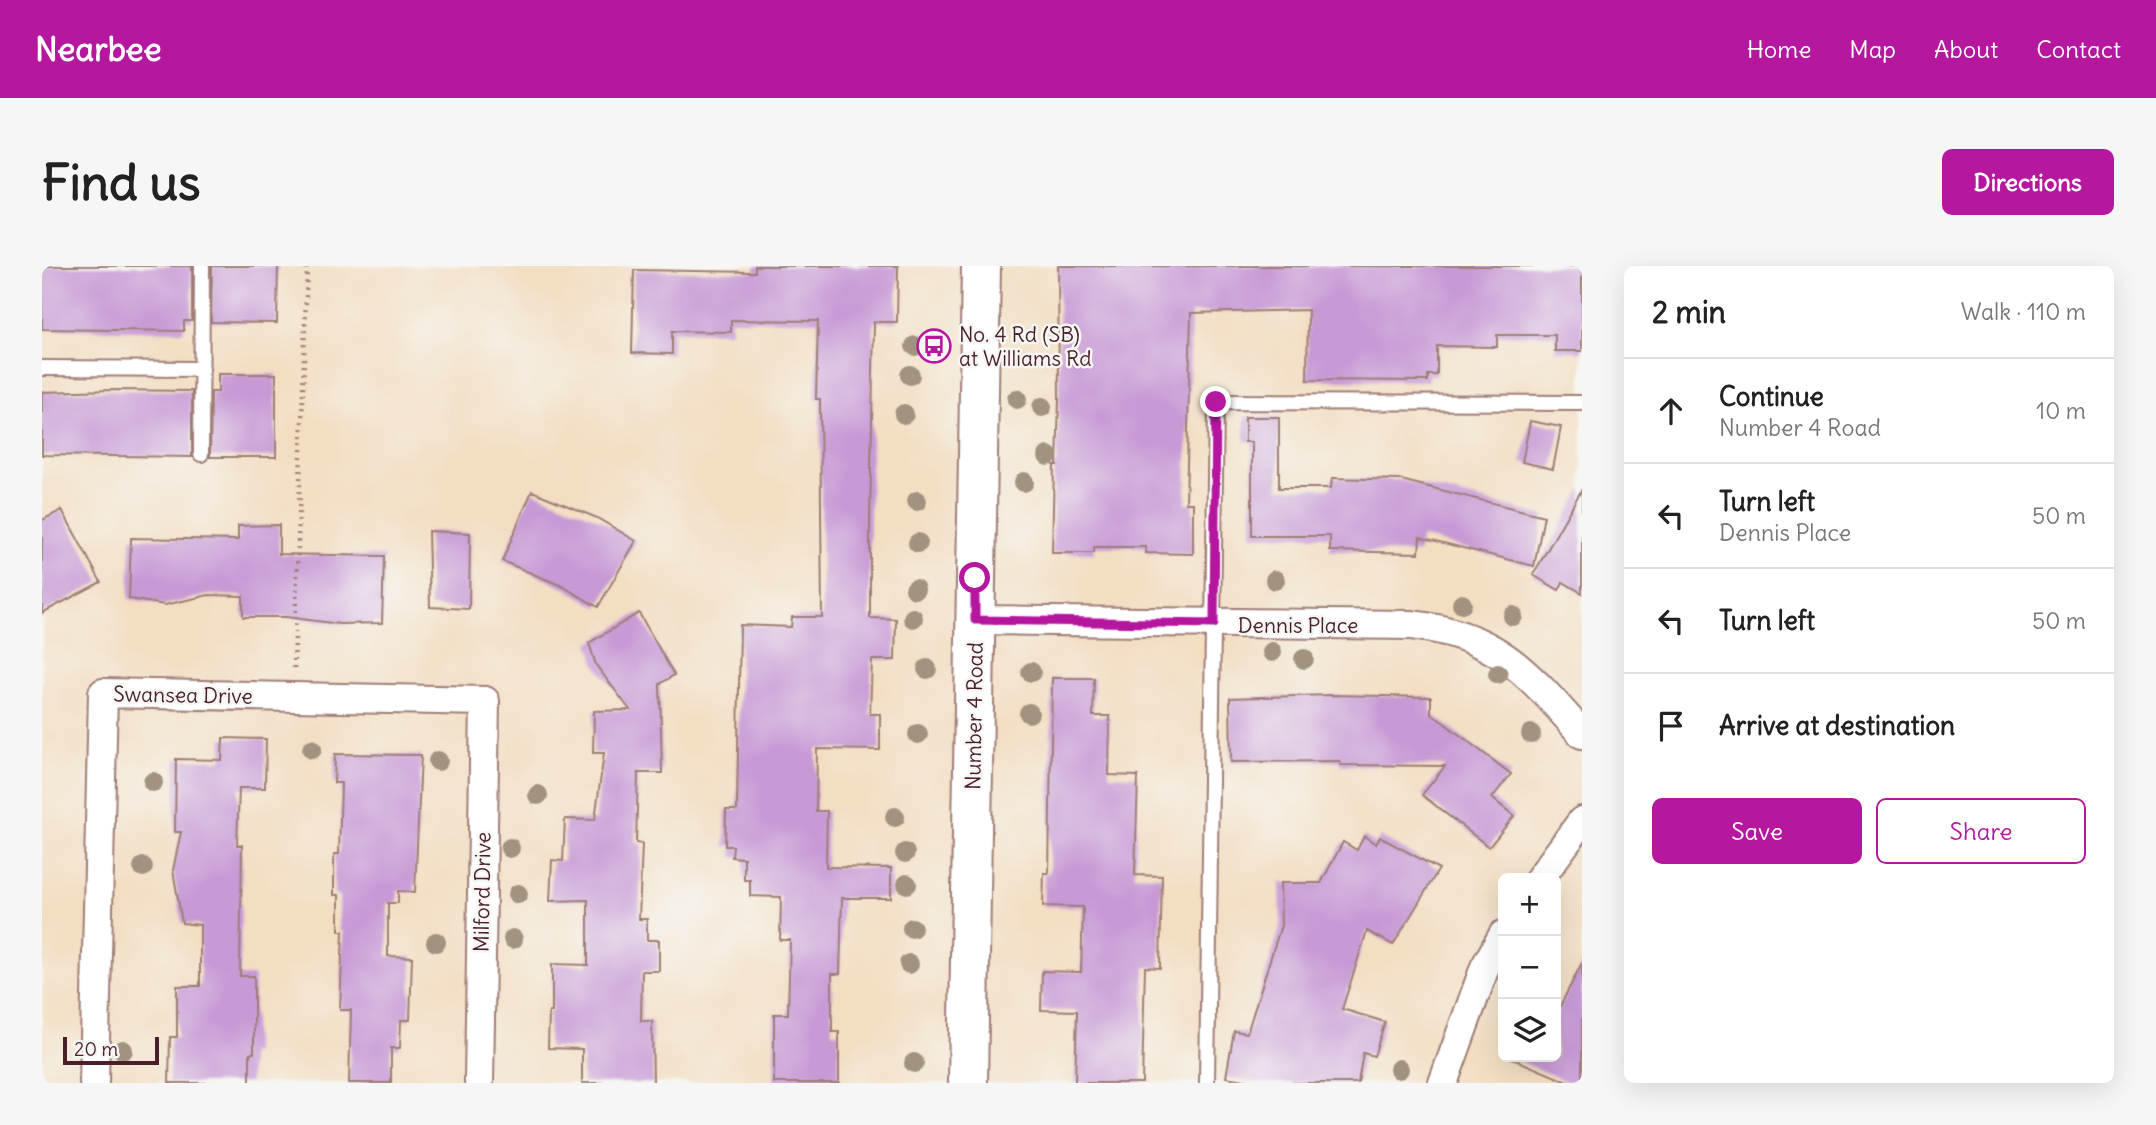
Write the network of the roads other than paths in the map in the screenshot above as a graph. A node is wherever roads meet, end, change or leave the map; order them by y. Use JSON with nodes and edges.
{"nodes":[{"id":1,"x":202,"y":266,"type":"edge"},
{"id":2,"x":981,"y":266,"type":"edge"},
{"id":3,"x":42,"y":368,"type":"edge"},
{"id":4,"x":202,"y":369,"type":"junction"},
{"id":5,"x":1582,"y":403,"type":"edge"},
{"id":6,"x":201,"y":454,"type":"dead end"},
{"id":7,"x":975,"y":620,"type":"junction"},
{"id":8,"x":1214,"y":624,"type":"junction"},
{"id":9,"x":485,"y":701,"type":"joint"},
{"id":10,"x":1582,"y":734,"type":"edge"},
{"id":11,"x":1582,"y":821,"type":"edge"},
{"id":12,"x":1544,"y":873,"type":"edge"},
{"id":13,"x":1502,"y":936,"type":"edge"},
{"id":14,"x":94,"y":1083,"type":"edge"},
{"id":15,"x":479,"y":1083,"type":"edge"},
{"id":16,"x":968,"y":1083,"type":"edge"},
{"id":17,"x":1207,"y":1083,"type":"edge"},
{"id":18,"x":1443,"y":1083,"type":"edge"}],
"edges":[{"from":1,"to":4,"type":"lane"},
{"from":2,"to":7,"type":"main road","name":"Number 4 Road"},
{"from":3,"to":4,"type":"lane"},
{"from":4,"to":6,"type":"lane"},
{"from":5,"to":8,"type":"lane"},
{"from":7,"to":8,"type":"street","name":"Dennis Place"},
{"from":7,"to":16,"type":"main road","name":"Number 4 Road"},
{"from":8,"to":10,"type":"street","name":"Dennis Place"},
{"from":8,"to":17,"type":"lane"},
{"from":9,"to":14,"type":"street","name":"Swansea Drive"},
{"from":9,"to":15,"type":"street","name":"Milford Drive"},
{"from":11,"to":12,"type":"street"},
{"from":13,"to":18,"type":"street"}]}
